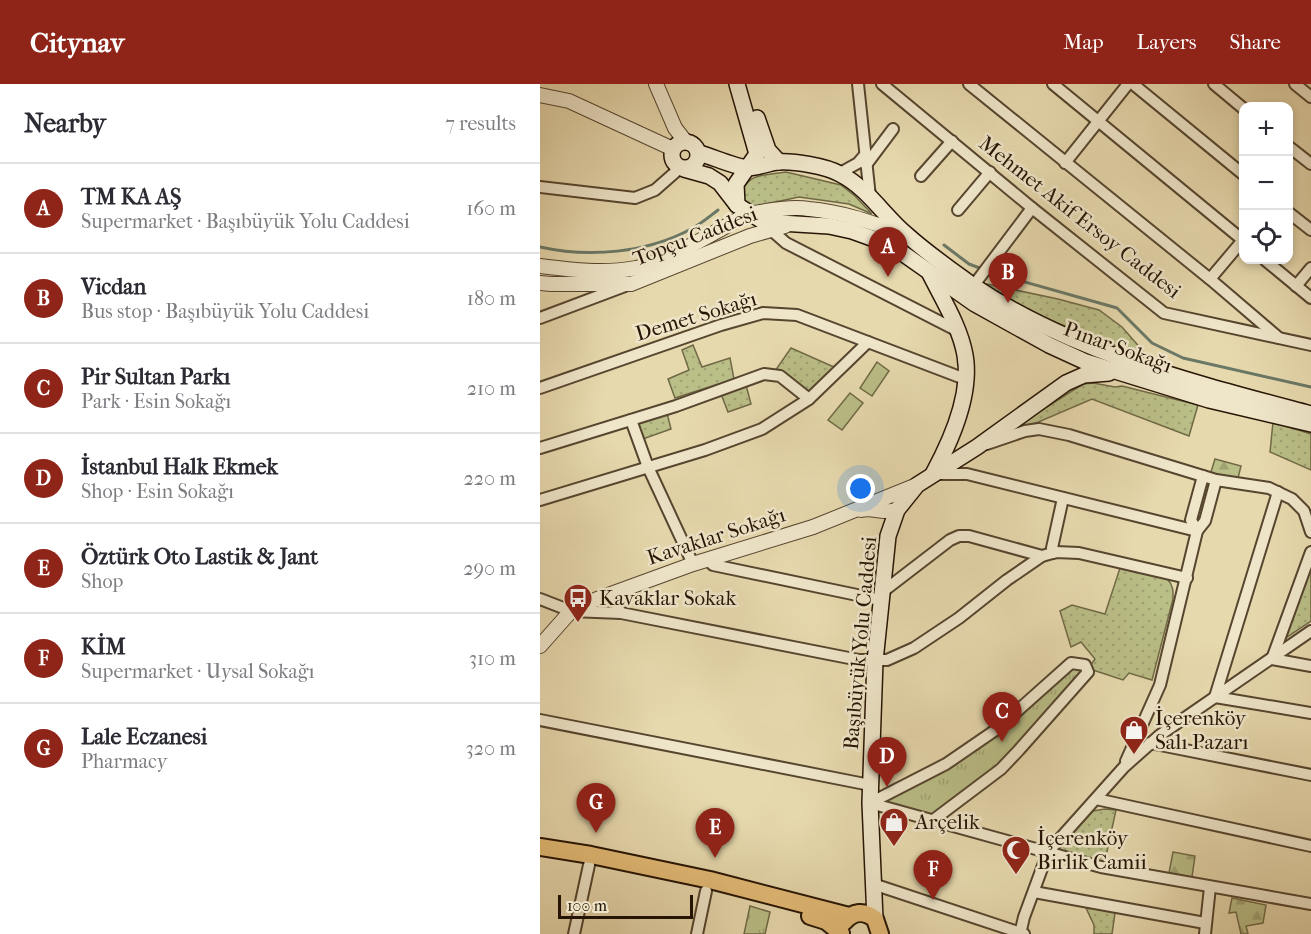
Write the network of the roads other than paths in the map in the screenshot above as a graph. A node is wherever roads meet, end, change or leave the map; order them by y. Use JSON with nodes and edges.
{"nodes":[{"id":1,"x":656,"y":84,"type":"edge"},
{"id":2,"x":737,"y":84,"type":"edge"},
{"id":3,"x":747,"y":84,"type":"edge"},
{"id":4,"x":858,"y":84,"type":"edge"},
{"id":5,"x":882,"y":84,"type":"edge"},
{"id":6,"x":969,"y":84,"type":"edge"},
{"id":7,"x":1053,"y":84,"type":"edge"},
{"id":8,"x":1128,"y":84,"type":"edge"},
{"id":9,"x":1133,"y":84,"type":"edge"},
{"id":10,"x":1214,"y":84,"type":"edge"},
{"id":11,"x":1295,"y":84,"type":"edge"},
{"id":12,"x":540,"y":95,"type":"edge"},
{"id":13,"x":1311,"y":97,"type":"edge"},
{"id":14,"x":1239,"y":105,"type":"edge"},
{"id":15,"x":1099,"y":122,"type":"junction"},
{"id":16,"x":893,"y":129,"type":"dead end"},
{"id":17,"x":952,"y":141,"type":"junction"},
{"id":18,"x":1293,"y":150,"type":"edge"},
{"id":19,"x":699,"y":153,"type":"junction"},
{"id":20,"x":678,"y":156,"type":"junction"},
{"id":21,"x":865,"y":161,"type":"junction"},
{"id":22,"x":779,"y":162,"type":"junction"},
{"id":23,"x":1065,"y":163,"type":"junction"},
{"id":24,"x":1311,"y":164,"type":"edge"},
{"id":25,"x":747,"y":168,"type":"junction"},
{"id":26,"x":1239,"y":171,"type":"edge"},
{"id":27,"x":990,"y":172,"type":"junction"},
{"id":28,"x":840,"y":173,"type":"junction"},
{"id":29,"x":921,"y":176,"type":"dead end"},
{"id":30,"x":540,"y":187,"type":"edge"},
{"id":31,"x":870,"y":196,"type":"junction"},
{"id":32,"x":1032,"y":208,"type":"junction"},
{"id":33,"x":743,"y":209,"type":"junction"},
{"id":34,"x":958,"y":210,"type":"dead end"},
{"id":35,"x":1293,"y":216,"type":"edge"},
{"id":36,"x":793,"y":225,"type":"junction"},
{"id":37,"x":770,"y":229,"type":"junction"},
{"id":38,"x":1311,"y":230,"type":"edge"},
{"id":39,"x":906,"y":235,"type":"junction"},
{"id":40,"x":1239,"y":238,"type":"edge"},
{"id":41,"x":1239,"y":246,"type":"edge"},
{"id":42,"x":1270,"y":264,"type":"edge"},
{"id":43,"x":540,"y":266,"type":"edge"},
{"id":44,"x":1311,"y":268,"type":"edge"},
{"id":45,"x":928,"y":270,"type":"junction"},
{"id":46,"x":1210,"y":279,"type":"junction"},
{"id":47,"x":540,"y":282,"type":"edge"},
{"id":48,"x":631,"y":284,"type":"junction"},
{"id":49,"x":974,"y":285,"type":"junction"},
{"id":50,"x":1296,"y":286,"type":"junction"},
{"id":51,"x":1311,"y":298,"type":"edge"},
{"id":52,"x":975,"y":304,"type":"junction"},
{"id":53,"x":1012,"y":309,"type":"junction"},
{"id":54,"x":540,"y":318,"type":"edge"},
{"id":55,"x":958,"y":331,"type":"junction"},
{"id":56,"x":1072,"y":338,"type":"junction"},
{"id":57,"x":1281,"y":340,"type":"junction"},
{"id":58,"x":868,"y":342,"type":"junction"},
{"id":59,"x":1311,"y":345,"type":"edge"},
{"id":60,"x":1075,"y":357,"type":"junction"},
{"id":61,"x":1118,"y":372,"type":"junction"},
{"id":62,"x":965,"y":379,"type":"junction"},
{"id":63,"x":1066,"y":383,"type":"junction"},
{"id":64,"x":540,"y":388,"type":"edge"},
{"id":65,"x":809,"y":399,"type":"junction"},
{"id":66,"x":1311,"y":414,"type":"edge"},
{"id":67,"x":631,"y":420,"type":"junction"},
{"id":68,"x":1311,"y":424,"type":"edge"},
{"id":69,"x":540,"y":447,"type":"edge"},
{"id":70,"x":977,"y":447,"type":"junction"},
{"id":71,"x":648,"y":467,"type":"junction"},
{"id":72,"x":933,"y":474,"type":"junction"},
{"id":73,"x":1203,"y":476,"type":"junction"},
{"id":74,"x":1216,"y":480,"type":"junction"},
{"id":75,"x":917,"y":485,"type":"junction"},
{"id":76,"x":1278,"y":492,"type":"junction"},
{"id":77,"x":1064,"y":498,"type":"junction"},
{"id":78,"x":540,"y":500,"type":"edge"},
{"id":79,"x":878,"y":505,"type":"junction"},
{"id":80,"x":897,"y":510,"type":"junction"},
{"id":81,"x":1197,"y":531,"type":"junction"},
{"id":82,"x":1311,"y":532,"type":"edge"},
{"id":83,"x":888,"y":536,"type":"junction"},
{"id":84,"x":1311,"y":552,"type":"edge"},
{"id":85,"x":1048,"y":554,"type":"junction"},
{"id":86,"x":708,"y":560,"type":"junction"},
{"id":87,"x":693,"y":564,"type":"junction"},
{"id":88,"x":1187,"y":578,"type":"junction"},
{"id":89,"x":615,"y":592,"type":"junction"},
{"id":90,"x":881,"y":596,"type":"junction"},
{"id":91,"x":540,"y":599,"type":"edge"},
{"id":92,"x":571,"y":611,"type":"junction"},
{"id":93,"x":621,"y":613,"type":"junction"},
{"id":94,"x":1311,"y":631,"type":"edge"},
{"id":95,"x":540,"y":646,"type":"edge"},
{"id":96,"x":1272,"y":659,"type":"junction"},
{"id":97,"x":876,"y":661,"type":"junction"},
{"id":98,"x":1311,"y":666,"type":"edge"},
{"id":99,"x":1215,"y":697,"type":"junction"},
{"id":100,"x":1311,"y":713,"type":"edge"},
{"id":101,"x":540,"y":720,"type":"edge"},
{"id":102,"x":1150,"y":743,"type":"junction"},
{"id":103,"x":1124,"y":767,"type":"junction"},
{"id":104,"x":1311,"y":776,"type":"edge"},
{"id":105,"x":870,"y":786,"type":"junction"},
{"id":106,"x":1096,"y":800,"type":"junction"},
{"id":107,"x":870,"y":803,"type":"junction"},
{"id":108,"x":932,"y":820,"type":"junction"},
{"id":109,"x":1311,"y":846,"type":"edge"},
{"id":110,"x":540,"y":847,"type":"edge"},
{"id":111,"x":1048,"y":852,"type":"junction"},
{"id":112,"x":540,"y":857,"type":"edge"},
{"id":113,"x":589,"y":865,"type":"junction"},
{"id":114,"x":873,"y":884,"type":"junction"},
{"id":115,"x":1210,"y":887,"type":"junction"},
{"id":116,"x":706,"y":891,"type":"junction"},
{"id":117,"x":1034,"y":892,"type":"junction"},
{"id":118,"x":1311,"y":904,"type":"edge"},
{"id":119,"x":852,"y":914,"type":"junction"},
{"id":120,"x":881,"y":928,"type":"edge"},
{"id":121,"x":1205,"y":928,"type":"edge"},
{"id":122,"x":574,"y":934,"type":"edge"},
{"id":123,"x":698,"y":934,"type":"edge"},
{"id":124,"x":841,"y":934,"type":"edge"},
{"id":125,"x":1022,"y":934,"type":"edge"}],
"edges":[{"from":1,"to":20,"type":"street"},
{"from":2,"to":25,"type":"main road"},
{"from":3,"to":22,"type":"main road"},
{"from":4,"to":21,"type":"street"},
{"from":5,"to":17,"type":"street","name":"Mehmet Akif Ersoy Caddesi"},
{"from":6,"to":23,"type":"street"},
{"from":7,"to":15,"type":"street"},
{"from":8,"to":15,"type":"street"},
{"from":9,"to":26,"type":"street"},
{"from":10,"to":14,"type":"street"},
{"from":11,"to":13,"type":"street"},
{"from":12,"to":20,"type":"street"},
{"from":15,"to":23,"type":"street"},
{"from":15,"to":40,"type":"street"},
{"from":16,"to":21,"type":"street"},
{"from":17,"to":27,"type":"street","name":"Mehmet Akif Ersoy Caddesi"},
{"from":17,"to":29,"type":"street"},
{"from":18,"to":24,"type":"street"},
{"from":19,"to":20,"type":"main road"},
{"from":19,"to":20,"type":"main road"},
{"from":19,"to":25,"type":"main road"},
{"from":20,"to":30,"type":"street"},
{"from":20,"to":33,"type":"main road"},
{"from":21,"to":28,"type":"street"},
{"from":21,"to":31,"type":"street"},
{"from":22,"to":25,"type":"main road"},
{"from":22,"to":28,"type":"main road"},
{"from":23,"to":46,"type":"street"},
{"from":25,"to":33,"type":"main road"},
{"from":27,"to":32,"type":"street","name":"Mehmet Akif Ersoy Caddesi"},
{"from":27,"to":34,"type":"street"},
{"from":28,"to":31,"type":"main road"},
{"from":31,"to":39,"type":"main road"},
{"from":32,"to":49,"type":"street"},
{"from":32,"to":57,"type":"street","name":"Mehmet Akif Ersoy Caddesi"},
{"from":33,"to":36,"type":"main road","name":"Başıbüyük Yolu Caddesi"},
{"from":33,"to":39,"type":"street","name":"Topçu Caddesi"},
{"from":33,"to":43,"type":"street","name":"Topçu Caddesi"},
{"from":35,"to":38,"type":"street"},
{"from":36,"to":37,"type":"street","name":"Topçu Caddesi"},
{"from":36,"to":45,"type":"main road","name":"Başıbüyük Yolu Caddesi"},
{"from":37,"to":48,"type":"street","name":"Topçu Caddesi"},
{"from":37,"to":55,"type":"street"},
{"from":39,"to":49,"type":"main road"},
{"from":41,"to":46,"type":"street"},
{"from":42,"to":50,"type":"street"},
{"from":44,"to":50,"type":"street"},
{"from":45,"to":52,"type":"main road","name":"Pınar Sokağı"},
{"from":45,"to":55,"type":"main road","name":"Başıbüyük Yolu Caddesi"},
{"from":46,"to":57,"type":"street"},
{"from":47,"to":48,"type":"street","name":"Topçu Caddesi"},
{"from":48,"to":54,"type":"street"},
{"from":49,"to":53,"type":"main road"},
{"from":50,"to":51,"type":"street"},
{"from":52,"to":53,"type":"main road"},
{"from":52,"to":55,"type":"main road"},
{"from":52,"to":60,"type":"main road","name":"Pınar Sokağı"},
{"from":53,"to":56,"type":"main road"},
{"from":55,"to":62,"type":"main road","name":"Başıbüyük Yolu Caddesi"},
{"from":56,"to":60,"type":"main road"},
{"from":56,"to":66,"type":"main road","name":"Pınar Sokağı"},
{"from":57,"to":59,"type":"street","name":"Mehmet Akif Ersoy Caddesi"},
{"from":58,"to":62,"type":"street","name":"Demet Sokağı"},
{"from":58,"to":64,"type":"street","name":"Demet Sokağı"},
{"from":58,"to":65,"type":"street"},
{"from":60,"to":61,"type":"main road","name":"Pınar Sokağı"},
{"from":60,"to":63,"type":"main road"},
{"from":61,"to":63,"type":"main road"},
{"from":61,"to":68,"type":"main road","name":"Pınar Sokağı"},
{"from":62,"to":72,"type":"main road","name":"Başıbüyük Yolu Caddesi"},
{"from":63,"to":70,"type":"main road"},
{"from":65,"to":67,"type":"street"},
{"from":65,"to":71,"type":"street"},
{"from":67,"to":69,"type":"street"},
{"from":67,"to":71,"type":"street"},
{"from":70,"to":72,"type":"main road"},
{"from":70,"to":73,"type":"street"},
{"from":71,"to":78,"type":"street"},
{"from":71,"to":87,"type":"street"},
{"from":72,"to":75,"type":"main road","name":"Başıbüyük Yolu Caddesi"},
{"from":72,"to":77,"type":"street"},
{"from":73,"to":74,"type":"street"},
{"from":73,"to":81,"type":"street"},
{"from":74,"to":76,"type":"street"},
{"from":74,"to":81,"type":"street"},
{"from":75,"to":79,"type":"street"},
{"from":75,"to":80,"type":"main road","name":"Başıbüyük Yolu Caddesi"},
{"from":76,"to":82,"type":"street"},
{"from":76,"to":99,"type":"street"},
{"from":77,"to":81,"type":"street"},
{"from":77,"to":85,"type":"street"},
{"from":79,"to":80,"type":"street"},
{"from":79,"to":83,"type":"street"},
{"from":79,"to":86,"type":"street","name":"Kavaklar Sokağı"},
{"from":80,"to":83,"type":"main road","name":"Başıbüyük Yolu Caddesi"},
{"from":81,"to":88,"type":"street"},
{"from":83,"to":90,"type":"main road","name":"Başıbüyük Yolu Caddesi"},
{"from":84,"to":96,"type":"street"},
{"from":85,"to":88,"type":"street"},
{"from":85,"to":90,"type":"street"},
{"from":85,"to":97,"type":"street"},
{"from":86,"to":87,"type":"street","name":"Kavaklar Sokağı"},
{"from":86,"to":90,"type":"street"},
{"from":87,"to":89,"type":"street","name":"Kavaklar Sokağı"},
{"from":88,"to":103,"type":"street"},
{"from":89,"to":92,"type":"street","name":"Kavaklar Sokağı"},
{"from":89,"to":93,"type":"street"},
{"from":90,"to":97,"type":"main road","name":"Başıbüyük Yolu Caddesi"},
{"from":91,"to":92,"type":"street"},
{"from":92,"to":93,"type":"street"},
{"from":92,"to":95,"type":"street","name":"Kavaklar Sokağı"},
{"from":93,"to":97,"type":"street"},
{"from":94,"to":96,"type":"street"},
{"from":96,"to":98,"type":"street"},
{"from":96,"to":99,"type":"street"},
{"from":97,"to":105,"type":"main road","name":"Başıbüyük Yolu Caddesi"},
{"from":99,"to":100,"type":"street"},
{"from":99,"to":102,"type":"street"},
{"from":101,"to":105,"type":"street"},
{"from":102,"to":103,"type":"street"},
{"from":102,"to":104,"type":"street"},
{"from":103,"to":106,"type":"street"},
{"from":105,"to":107,"type":"main road","name":"Başıbüyük Yolu Caddesi"},
{"from":106,"to":109,"type":"street"},
{"from":106,"to":111,"type":"street"},
{"from":107,"to":108,"type":"street"},
{"from":107,"to":108,"type":"street"},
{"from":107,"to":114,"type":"main road","name":"Başıbüyük Yolu Caddesi"},
{"from":108,"to":111,"type":"street"},
{"from":110,"to":119,"type":"main road"},
{"from":111,"to":115,"type":"street"},
{"from":111,"to":117,"type":"street"},
{"from":112,"to":113,"type":"main road"},
{"from":113,"to":116,"type":"main road"},
{"from":113,"to":122,"type":"street"},
{"from":114,"to":119,"type":"main road"},
{"from":114,"to":120,"type":"main road","name":"Başıbüyük Yolu Caddesi"},
{"from":114,"to":125,"type":"street"},
{"from":115,"to":118,"type":"street"},
{"from":115,"to":121,"type":"street"},
{"from":116,"to":123,"type":"street"},
{"from":116,"to":124,"type":"main road"},
{"from":117,"to":121,"type":"street"},
{"from":117,"to":125,"type":"street"},
{"from":119,"to":120,"type":"main road"},
{"from":119,"to":124,"type":"main road"}]}
